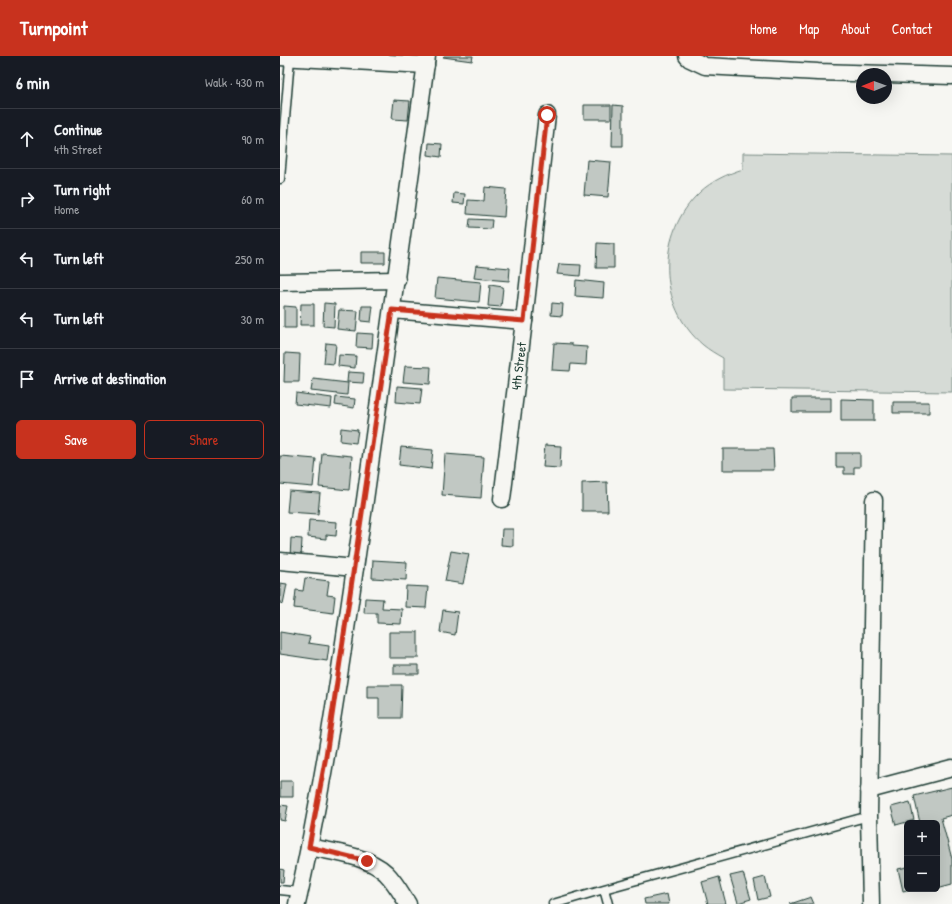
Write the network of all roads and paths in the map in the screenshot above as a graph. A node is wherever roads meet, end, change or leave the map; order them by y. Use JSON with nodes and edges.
{"nodes":[{"id":1,"x":686,"y":56,"type":"edge"},
{"id":2,"x":285,"y":57,"type":"edge"},
{"id":3,"x":426,"y":61,"type":"edge"},
{"id":4,"x":952,"y":76,"type":"edge"},
{"id":5,"x":547,"y":115,"type":"dead end"},
{"id":6,"x":280,"y":179,"type":"edge"},
{"id":7,"x":397,"y":280,"type":"junction"},
{"id":8,"x":280,"y":282,"type":"edge"},
{"id":9,"x":392,"y":310,"type":"junction"},
{"id":10,"x":524,"y":321,"type":"junction"},
{"id":11,"x":502,"y":499,"type":"dead end"},
{"id":12,"x":874,"y":500,"type":"dead end"},
{"id":13,"x":280,"y":561,"type":"edge"},
{"id":14,"x":355,"y":568,"type":"junction"},
{"id":15,"x":952,"y":768,"type":"edge"},
{"id":16,"x":869,"y":790,"type":"junction"},
{"id":17,"x":869,"y":816,"type":"junction"},
{"id":18,"x":309,"y":847,"type":"junction"},
{"id":19,"x":604,"y":889,"type":"junction"},
{"id":20,"x":280,"y":890,"type":"edge"},
{"id":21,"x":298,"y":898,"type":"edge"},
{"id":22,"x":408,"y":904,"type":"edge"},
{"id":23,"x":553,"y":904,"type":"edge"},
{"id":24,"x":608,"y":904,"type":"edge"},
{"id":25,"x":871,"y":904,"type":"edge"}],
"edges":[{"from":1,"to":4,"type":"street"},
{"from":2,"to":3,"type":"street"},
{"from":2,"to":6,"type":"lane"},
{"from":3,"to":7,"type":"street"},
{"from":5,"to":10,"type":"street","name":"4th Street"},
{"from":7,"to":8,"type":"street"},
{"from":7,"to":9,"type":"street"},
{"from":9,"to":10,"type":"street"},
{"from":9,"to":14,"type":"street"},
{"from":10,"to":11,"type":"street","name":"4th Street"},
{"from":12,"to":16,"type":"street"},
{"from":13,"to":14,"type":"street"},
{"from":14,"to":18,"type":"street"},
{"from":15,"to":16,"type":"street"},
{"from":16,"to":17,"type":"street"},
{"from":17,"to":19,"type":"lane"},
{"from":17,"to":25,"type":"street"},
{"from":18,"to":21,"type":"street"},
{"from":18,"to":22,"type":"street"},
{"from":19,"to":23,"type":"lane"},
{"from":19,"to":24,"type":"lane"},
{"from":20,"to":21,"type":"lane"}]}
